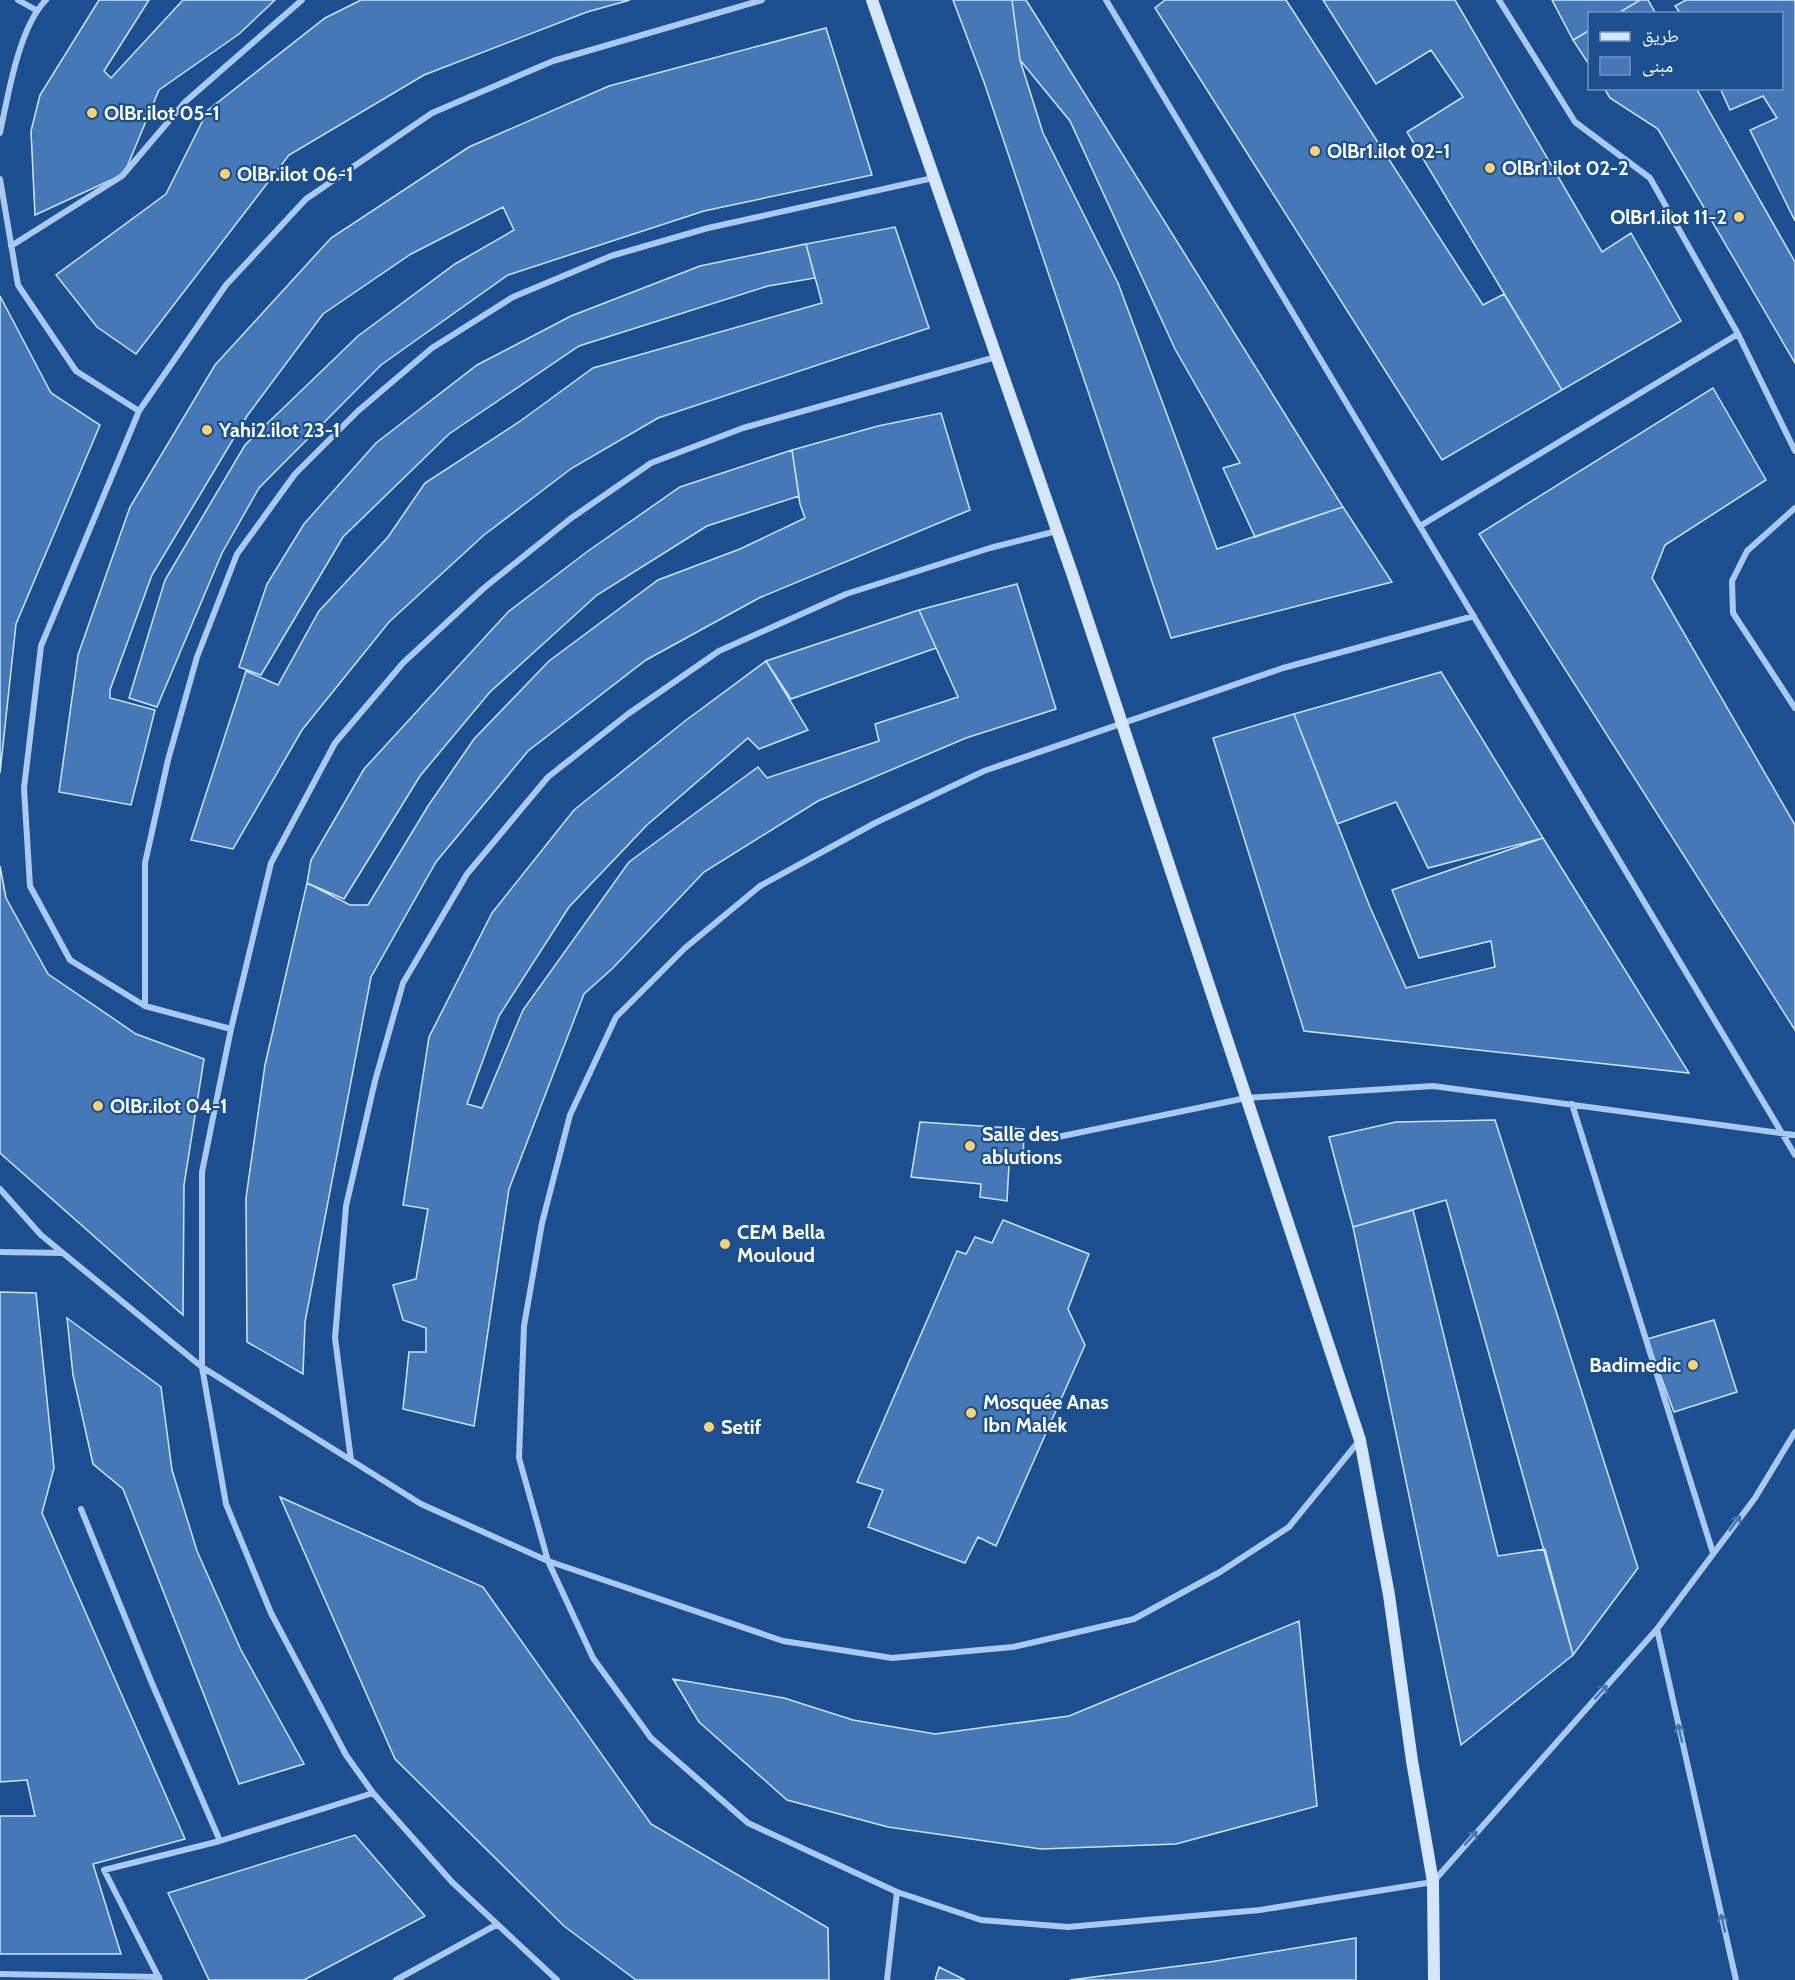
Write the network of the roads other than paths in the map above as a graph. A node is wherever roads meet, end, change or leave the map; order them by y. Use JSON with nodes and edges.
{"nodes":[{"id":1,"x":18,"y":0,"type":"edge"},
{"id":2,"x":46,"y":0,"type":"edge"},
{"id":3,"x":302,"y":0,"type":"edge"},
{"id":4,"x":762,"y":0,"type":"edge"},
{"id":5,"x":872,"y":0,"type":"edge"},
{"id":6,"x":1106,"y":0,"type":"edge"},
{"id":7,"x":1498,"y":0,"type":"edge"},
{"id":8,"x":36,"y":10,"type":"junction"},
{"id":9,"x":0,"y":133,"type":"edge"},
{"id":10,"x":933,"y":178,"type":"junction"},
{"id":11,"x":0,"y":179,"type":"edge"},
{"id":12,"x":11,"y":246,"type":"junction"},
{"id":13,"x":1738,"y":334,"type":"junction"},
{"id":14,"x":996,"y":357,"type":"junction"},
{"id":15,"x":139,"y":411,"type":"junction"},
{"id":16,"x":1795,"y":451,"type":"edge"},
{"id":17,"x":1795,"y":508,"type":"edge"},
{"id":18,"x":1420,"y":526,"type":"junction"},
{"id":19,"x":1057,"y":531,"type":"junction"},
{"id":20,"x":1474,"y":616,"type":"junction"},
{"id":21,"x":1795,"y":708,"type":"edge"},
{"id":22,"x":1122,"y":724,"type":"junction"},
{"id":23,"x":145,"y":1006,"type":"junction"},
{"id":24,"x":231,"y":1029,"type":"junction"},
{"id":25,"x":1246,"y":1098,"type":"junction"},
{"id":26,"x":1572,"y":1104,"type":"junction"},
{"id":27,"x":1782,"y":1133,"type":"junction"},
{"id":28,"x":1795,"y":1135,"type":"edge"},
{"id":29,"x":1048,"y":1139,"type":"dead end"},
{"id":30,"x":1795,"y":1155,"type":"edge"},
{"id":31,"x":0,"y":1189,"type":"edge"},
{"id":32,"x":0,"y":1252,"type":"edge"},
{"id":33,"x":64,"y":1253,"type":"junction"},
{"id":34,"x":202,"y":1367,"type":"junction"},
{"id":35,"x":1795,"y":1432,"type":"edge"},
{"id":36,"x":1360,"y":1440,"type":"junction"},
{"id":37,"x":351,"y":1460,"type":"junction"},
{"id":38,"x":81,"y":1509,"type":"dead end"},
{"id":39,"x":1713,"y":1553,"type":"junction"},
{"id":40,"x":548,"y":1561,"type":"junction"},
{"id":41,"x":1657,"y":1629,"type":"junction"},
{"id":42,"x":373,"y":1793,"type":"junction"},
{"id":43,"x":220,"y":1841,"type":"junction"},
{"id":44,"x":1432,"y":1882,"type":"junction"},
{"id":45,"x":897,"y":1892,"type":"junction"},
{"id":46,"x":496,"y":1925,"type":"junction"},
{"id":47,"x":0,"y":1974,"type":"edge"},
{"id":48,"x":160,"y":1979,"type":"edge"},
{"id":49,"x":396,"y":1980,"type":"edge"},
{"id":50,"x":556,"y":1980,"type":"edge"},
{"id":51,"x":887,"y":1980,"type":"edge"},
{"id":52,"x":1434,"y":1980,"type":"edge"},
{"id":53,"x":1736,"y":1980,"type":"edge"}],
"edges":[{"from":1,"to":8,"type":"street"},
{"from":2,"to":8,"type":"street"},
{"from":3,"to":12,"type":"street"},
{"from":4,"to":15,"type":"street"},
{"from":5,"to":10,"type":"main road"},
{"from":6,"to":18,"type":"street"},
{"from":7,"to":13,"type":"street"},
{"from":8,"to":9,"type":"street"},
{"from":10,"to":14,"type":"main road"},
{"from":10,"to":23,"type":"street"},
{"from":11,"to":12,"type":"street"},
{"from":12,"to":15,"type":"street"},
{"from":13,"to":16,"type":"street"},
{"from":13,"to":18,"type":"street"},
{"from":14,"to":19,"type":"main road"},
{"from":14,"to":24,"type":"street"},
{"from":15,"to":23,"type":"street"},
{"from":17,"to":21,"type":"street"},
{"from":18,"to":20,"type":"street"},
{"from":19,"to":22,"type":"main road"},
{"from":19,"to":37,"type":"street"},
{"from":20,"to":22,"type":"street"},
{"from":20,"to":27,"type":"street"},
{"from":22,"to":25,"type":"main road"},
{"from":22,"to":40,"type":"street"},
{"from":23,"to":24,"type":"street"},
{"from":24,"to":34,"type":"street"},
{"from":25,"to":26,"type":"street"},
{"from":25,"to":29,"type":"street"},
{"from":25,"to":36,"type":"main road"},
{"from":26,"to":27,"type":"street"},
{"from":26,"to":39,"type":"street"},
{"from":27,"to":28,"type":"street"},
{"from":27,"to":30,"type":"street"},
{"from":31,"to":33,"type":"street"},
{"from":32,"to":33,"type":"street"},
{"from":33,"to":34,"type":"street"},
{"from":34,"to":37,"type":"street"},
{"from":34,"to":42,"type":"street"},
{"from":39,"to":35,"type":"street","one_way":true},
{"from":36,"to":40,"type":"street"},
{"from":36,"to":44,"type":"main road"},
{"from":37,"to":40,"type":"street"},
{"from":38,"to":43,"type":"street"},
{"from":39,"to":41,"type":"street"},
{"from":40,"to":45,"type":"street"},
{"from":44,"to":41,"type":"street","one_way":true},
{"from":53,"to":41,"type":"street","one_way":true},
{"from":42,"to":43,"type":"street"},
{"from":42,"to":46,"type":"street"},
{"from":43,"to":48,"type":"street"},
{"from":44,"to":45,"type":"street"},
{"from":44,"to":52,"type":"main road"},
{"from":45,"to":51,"type":"street"},
{"from":46,"to":49,"type":"street"},
{"from":46,"to":50,"type":"street"},
{"from":47,"to":48,"type":"street"}]}
